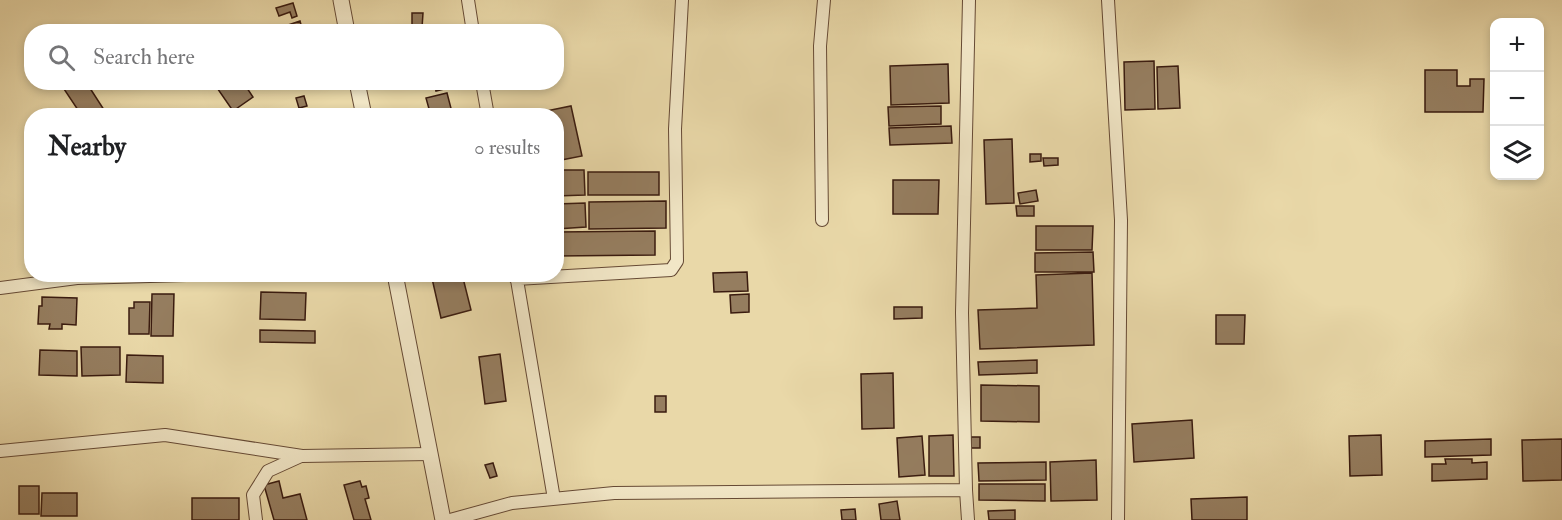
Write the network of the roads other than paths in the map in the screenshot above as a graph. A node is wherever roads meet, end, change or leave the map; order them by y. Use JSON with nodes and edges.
{"nodes":[{"id":1,"x":341,"y":0,"type":"edge"},
{"id":2,"x":468,"y":0,"type":"edge"},
{"id":3,"x":682,"y":0,"type":"edge"},
{"id":4,"x":824,"y":0,"type":"edge"},
{"id":5,"x":969,"y":0,"type":"edge"},
{"id":6,"x":1108,"y":0,"type":"edge"},
{"id":7,"x":346,"y":24,"type":"edge"},
{"id":8,"x":472,"y":24,"type":"edge"},
{"id":9,"x":359,"y":90,"type":"edge"},
{"id":10,"x":483,"y":90,"type":"edge"},
{"id":11,"x":362,"y":108,"type":"edge"},
{"id":12,"x":487,"y":108,"type":"edge"},
{"id":13,"x":822,"y":220,"type":"dead end"},
{"id":14,"x":564,"y":275,"type":"edge"},
{"id":15,"x":46,"y":282,"type":"edge"},
{"id":16,"x":398,"y":282,"type":"edge"},
{"id":17,"x":517,"y":282,"type":"edge"},
{"id":18,"x":0,"y":288,"type":"edge"},
{"id":19,"x":0,"y":451,"type":"edge"},
{"id":20,"x":430,"y":454,"type":"junction"},
{"id":21,"x":302,"y":456,"type":"junction"},
{"id":22,"x":966,"y":490,"type":"junction"},
{"id":23,"x":554,"y":499,"type":"junction"},
{"id":24,"x":256,"y":520,"type":"edge"},
{"id":25,"x":443,"y":520,"type":"edge"},
{"id":26,"x":450,"y":520,"type":"edge"},
{"id":27,"x":968,"y":520,"type":"edge"},
{"id":28,"x":1118,"y":520,"type":"edge"}],
"edges":[{"from":1,"to":7,"type":"street"},
{"from":2,"to":8,"type":"street"},
{"from":3,"to":14,"type":"street"},
{"from":4,"to":13,"type":"street"},
{"from":5,"to":22,"type":"street"},
{"from":6,"to":28,"type":"street"},
{"from":9,"to":11,"type":"street"},
{"from":10,"to":12,"type":"street"},
{"from":15,"to":18,"type":"street"},
{"from":16,"to":20,"type":"street"},
{"from":17,"to":23,"type":"street"},
{"from":19,"to":21,"type":"street"},
{"from":20,"to":21,"type":"street"},
{"from":20,"to":25,"type":"street"},
{"from":21,"to":24,"type":"street"},
{"from":22,"to":23,"type":"street"},
{"from":22,"to":27,"type":"street"},
{"from":23,"to":26,"type":"street"}]}
